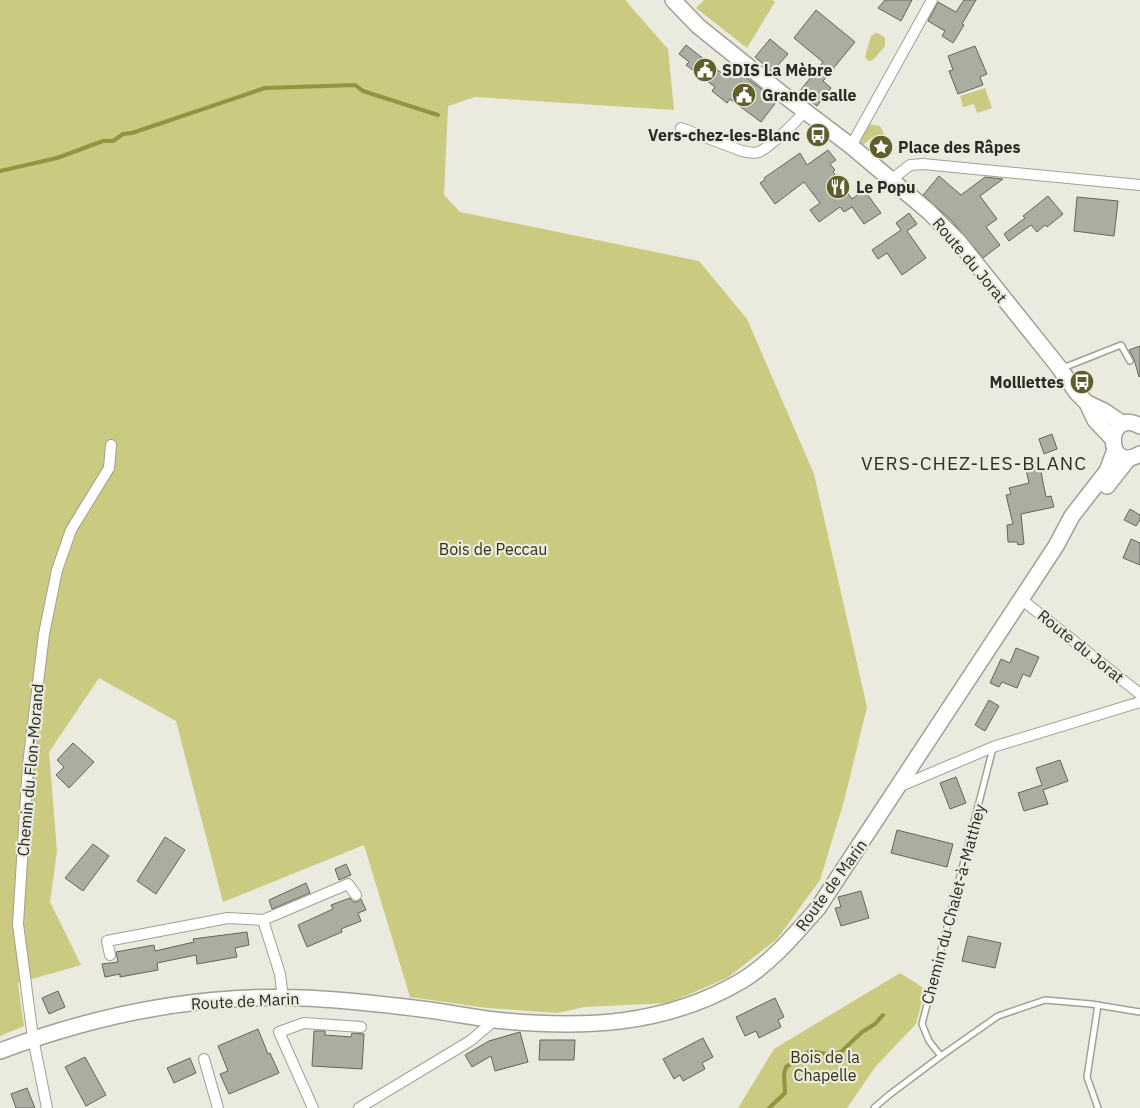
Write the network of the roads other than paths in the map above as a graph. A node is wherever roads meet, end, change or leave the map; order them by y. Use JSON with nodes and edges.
{"nodes":[{"id":1,"x":672,"y":0,"type":"edge"},
{"id":2,"x":932,"y":0,"type":"edge"},
{"id":3,"x":805,"y":111,"type":"junction"},
{"id":4,"x":681,"y":128,"type":"dead end"},
{"id":5,"x":851,"y":146,"type":"junction"},
{"id":6,"x":891,"y":180,"type":"junction"},
{"id":7,"x":1140,"y":185,"type":"edge"},
{"id":8,"x":1130,"y":361,"type":"dead end"},
{"id":9,"x":1058,"y":366,"type":"junction"},
{"id":10,"x":1087,"y":403,"type":"junction"},
{"id":11,"x":1135,"y":423,"type":"edge"},
{"id":12,"x":1114,"y":444,"type":"junction"},
{"id":13,"x":111,"y":445,"type":"dead end"},
{"id":14,"x":1134,"y":456,"type":"edge"},
{"id":15,"x":1056,"y":546,"type":"junction"},
{"id":16,"x":1020,"y":599,"type":"junction"},
{"id":17,"x":1140,"y":694,"type":"edge"},
{"id":18,"x":1140,"y":702,"type":"edge"},
{"id":19,"x":993,"y":747,"type":"junction"},
{"id":20,"x":896,"y":788,"type":"junction"},
{"id":21,"x":356,"y":895,"type":"dead end"},
{"id":22,"x":263,"y":920,"type":"junction"},
{"id":23,"x":110,"y":955,"type":"dead end"},
{"id":24,"x":283,"y":998,"type":"junction"},
{"id":25,"x":1098,"y":1005,"type":"junction"},
{"id":26,"x":1140,"y":1012,"type":"edge"},
{"id":27,"x":495,"y":1020,"type":"junction"},
{"id":28,"x":361,"y":1027,"type":"dead end"},
{"id":29,"x":33,"y":1038,"type":"junction"},
{"id":30,"x":0,"y":1050,"type":"edge"},
{"id":31,"x":941,"y":1056,"type":"junction"},
{"id":32,"x":204,"y":1059,"type":"dead end"},
{"id":33,"x":47,"y":1108,"type":"edge"},
{"id":34,"x":218,"y":1108,"type":"edge"},
{"id":35,"x":313,"y":1108,"type":"edge"},
{"id":36,"x":359,"y":1108,"type":"edge"},
{"id":37,"x":874,"y":1108,"type":"edge"},
{"id":38,"x":1098,"y":1108,"type":"edge"}],
"edges":[{"from":1,"to":3,"type":"main road","name":"Route du Jorat"},
{"from":2,"to":5,"type":"street"},
{"from":3,"to":4,"type":"street"},
{"from":3,"to":5,"type":"main road","name":"Route du Jorat"},
{"from":5,"to":6,"type":"main road","name":"Route du Jorat"},
{"from":6,"to":7,"type":"street"},
{"from":6,"to":9,"type":"main road","name":"Route du Jorat"},
{"from":8,"to":9,"type":"lane"},
{"from":9,"to":10,"type":"main road","name":"Route du Jorat"},
{"from":10,"to":11,"type":"main road","name":"Route du Jorat"},
{"from":10,"to":12,"type":"main road","name":"Route du Jorat"},
{"from":11,"to":12,"type":"main road","name":"Route de Marin"},
{"from":12,"to":14,"type":"main road","name":"Route du Jorat"},
{"from":12,"to":15,"type":"main road","name":"Route de Marin"},
{"from":13,"to":29,"type":"street","name":"Chemin du Flon-Morand"},
{"from":14,"to":15,"type":"main road","name":"Route de Marin"},
{"from":15,"to":16,"type":"main road","name":"Route de Marin"},
{"from":16,"to":17,"type":"street","name":"Route du Jorat"},
{"from":16,"to":20,"type":"main road","name":"Route de Marin"},
{"from":18,"to":19,"type":"street"},
{"from":19,"to":20,"type":"street"},
{"from":19,"to":31,"type":"lane","name":"Chemin du Chalet-à-Matthey"},
{"from":20,"to":27,"type":"main road","name":"Route de Marin"},
{"from":21,"to":22,"type":"street"},
{"from":22,"to":23,"type":"street"},
{"from":22,"to":24,"type":"street"},
{"from":24,"to":27,"type":"main road","name":"Route de Marin"},
{"from":24,"to":29,"type":"main road","name":"Route de Marin"},
{"from":25,"to":26,"type":"lane"},
{"from":25,"to":31,"type":"lane"},
{"from":25,"to":38,"type":"lane"},
{"from":27,"to":36,"type":"street"},
{"from":28,"to":35,"type":"street"},
{"from":29,"to":30,"type":"main road","name":"Route de Marin"},
{"from":29,"to":33,"type":"street","name":"Chemin du Flon-Morand"},
{"from":31,"to":37,"type":"lane"},
{"from":32,"to":34,"type":"street"}]}
